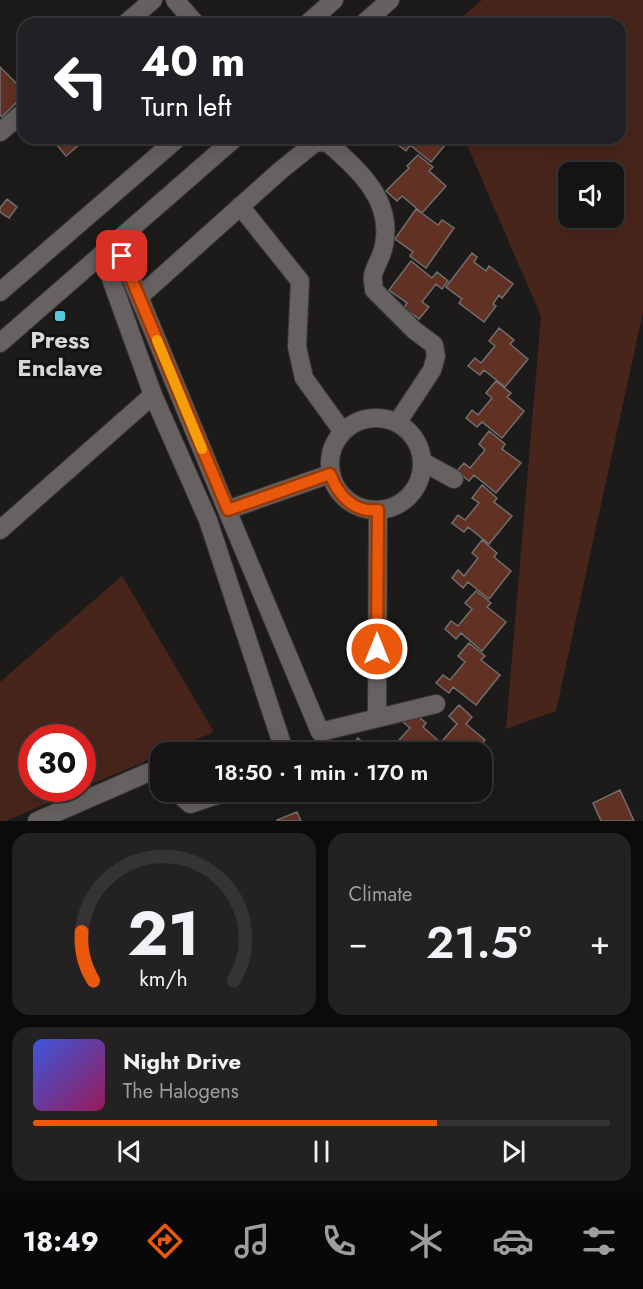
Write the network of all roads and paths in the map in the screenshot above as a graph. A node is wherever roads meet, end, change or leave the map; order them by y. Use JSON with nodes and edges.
{"nodes":[{"id":1,"x":153,"y":0,"type":"edge"},
{"id":2,"x":175,"y":0,"type":"edge"},
{"id":3,"x":334,"y":0,"type":"edge"},
{"id":4,"x":390,"y":0,"type":"edge"},
{"id":5,"x":132,"y":18,"type":"edge"},
{"id":6,"x":191,"y":18,"type":"edge"},
{"id":7,"x":314,"y":18,"type":"edge"},
{"id":8,"x":370,"y":18,"type":"edge"},
{"id":9,"x":18,"y":117,"type":"edge"},
{"id":10,"x":0,"y":132,"type":"edge"},
{"id":11,"x":171,"y":144,"type":"edge"},
{"id":12,"x":228,"y":144,"type":"edge"},
{"id":13,"x":314,"y":144,"type":"edge"},
{"id":14,"x":330,"y":144,"type":"edge"},
{"id":15,"x":240,"y":206,"type":"junction"},
{"id":16,"x":116,"y":242,"type":"junction"},
{"id":17,"x":102,"y":254,"type":"junction"},
{"id":18,"x":0,"y":292,"type":"edge"},
{"id":19,"x":139,"y":297,"type":"junction"},
{"id":20,"x":0,"y":343,"type":"edge"},
{"id":21,"x":153,"y":395,"type":"junction"},
{"id":22,"x":397,"y":423,"type":"junction"},
{"id":23,"x":343,"y":432,"type":"junction"},
{"id":24,"x":423,"y":462,"type":"junction"},
{"id":25,"x":330,"y":474,"type":"junction"},
{"id":26,"x":454,"y":479,"type":"dead end"},
{"id":27,"x":228,"y":510,"type":"junction"},
{"id":28,"x":378,"y":510,"type":"junction"},
{"id":29,"x":0,"y":530,"type":"edge"},
{"id":30,"x":436,"y":704,"type":"dead end"},
{"id":31,"x":377,"y":718,"type":"junction"},
{"id":32,"x":281,"y":742,"type":"edge"},
{"id":33,"x":150,"y":772,"type":"edge"},
{"id":34,"x":37,"y":821,"type":"edge"}],
"edges":[{"from":1,"to":5,"type":"street"},
{"from":2,"to":6,"type":"street"},
{"from":3,"to":7,"type":"street"},
{"from":4,"to":8,"type":"street"},
{"from":9,"to":10,"type":"street"},
{"from":11,"to":18,"type":"street"},
{"from":12,"to":16,"type":"street"},
{"from":13,"to":15,"type":"street"},
{"from":14,"to":22,"type":"street"},
{"from":15,"to":19,"type":"street"},
{"from":15,"to":23,"type":"street"},
{"from":16,"to":17,"type":"street"},
{"from":16,"to":19,"type":"street"},
{"from":17,"to":20,"type":"street"},
{"from":17,"to":21,"type":"street"},
{"from":19,"to":27,"type":"street"},
{"from":21,"to":29,"type":"street"},
{"from":21,"to":32,"type":"street"},
{"from":22,"to":23,"type":"street"},
{"from":22,"to":24,"type":"street"},
{"from":23,"to":25,"type":"street"},
{"from":24,"to":26,"type":"street"},
{"from":24,"to":28,"type":"street"},
{"from":25,"to":27,"type":"street"},
{"from":25,"to":28,"type":"street"},
{"from":27,"to":31,"type":"street"},
{"from":28,"to":31,"type":"street"},
{"from":30,"to":31,"type":"street"},
{"from":33,"to":34,"type":"street"}]}
